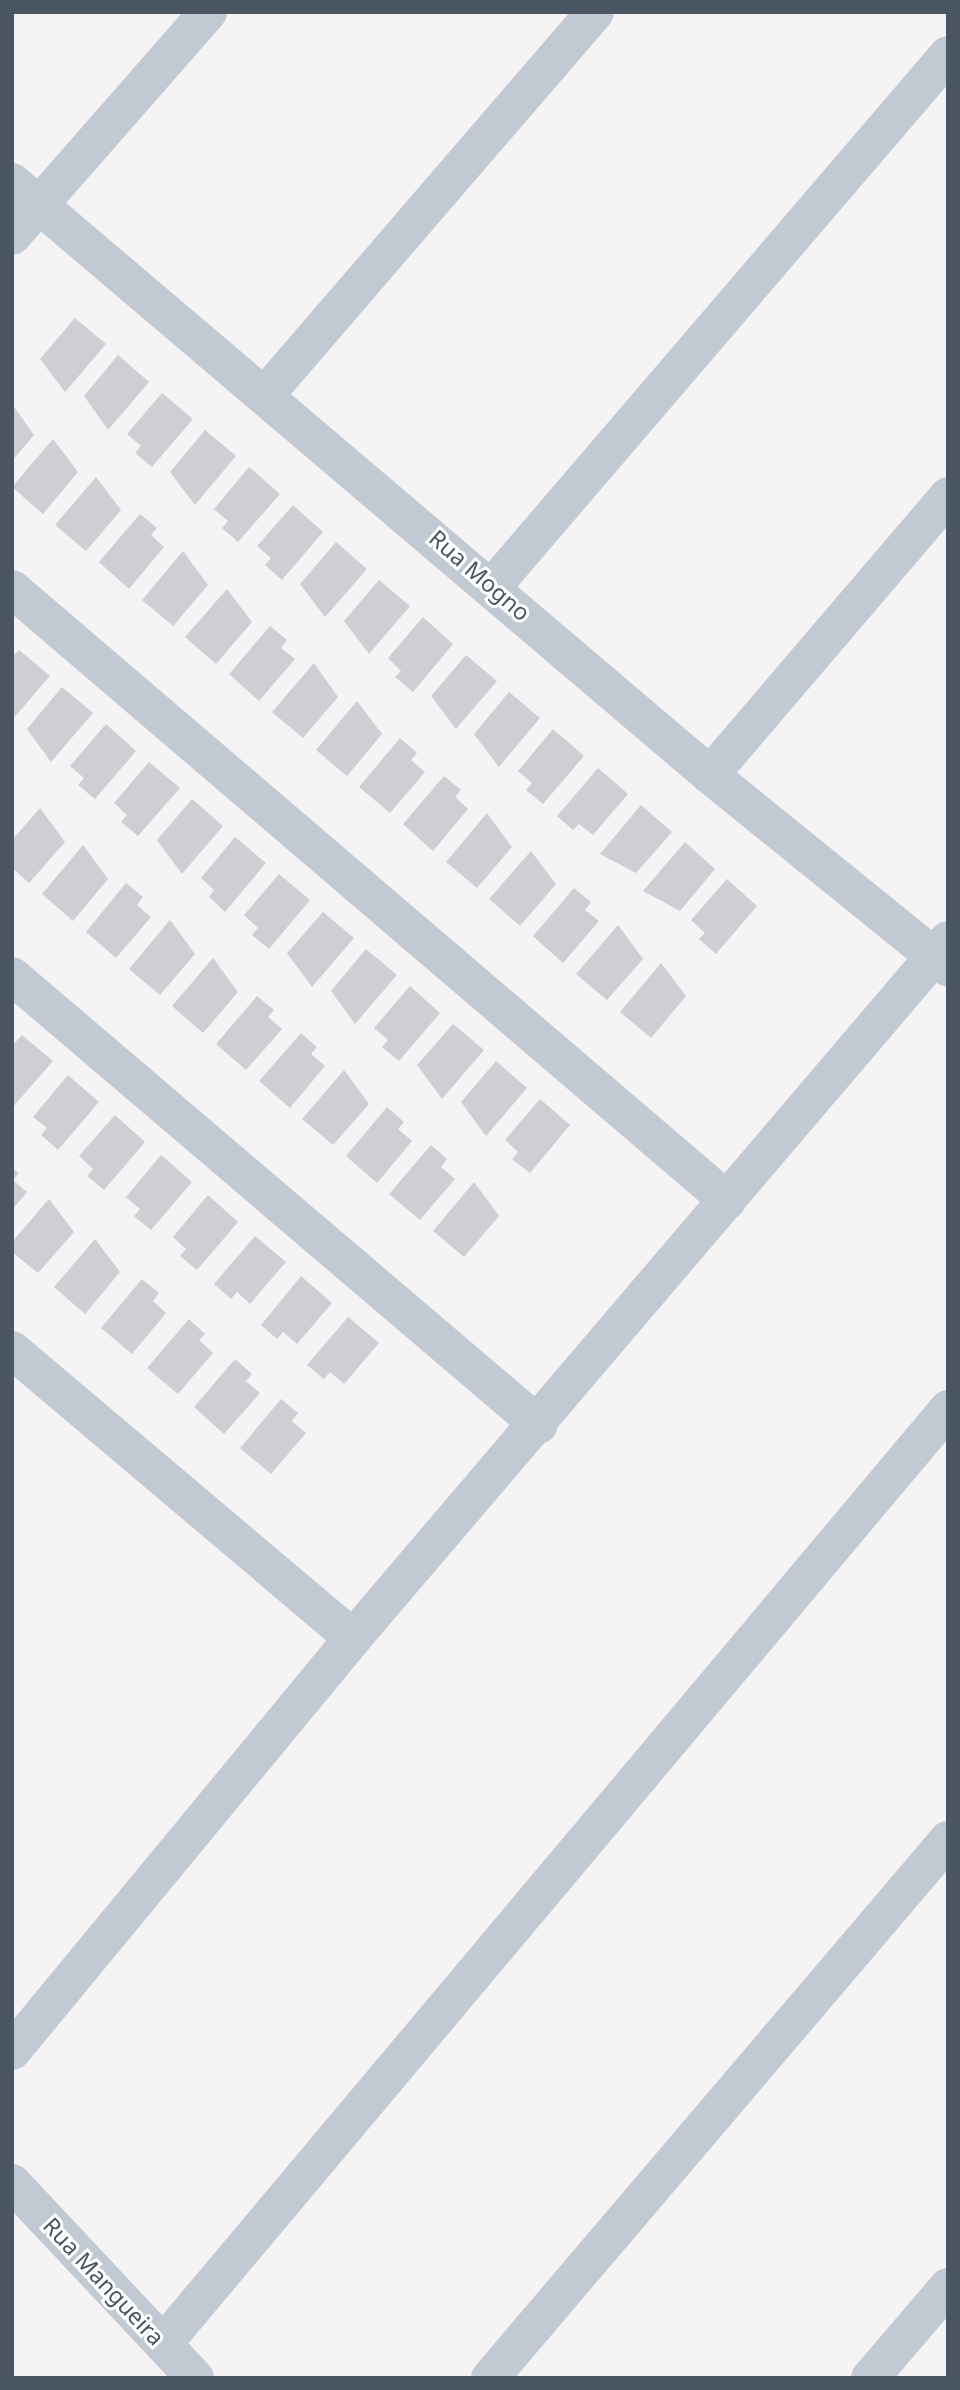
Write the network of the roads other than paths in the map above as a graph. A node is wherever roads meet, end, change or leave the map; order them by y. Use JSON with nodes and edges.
{"nodes":[{"id":1,"x":208,"y":12,"type":"edge"},
{"id":2,"x":594,"y":12,"type":"edge"},
{"id":3,"x":948,"y":55,"type":"edge"},
{"id":4,"x":26,"y":194,"type":"edge"},
{"id":5,"x":12,"y":236,"type":"edge"},
{"id":6,"x":266,"y":394,"type":"junction"},
{"id":7,"x":948,"y":496,"type":"edge"},
{"id":8,"x":493,"y":586,"type":"junction"},
{"id":9,"x":12,"y":589,"type":"edge"},
{"id":10,"x":710,"y":775,"type":"junction"},
{"id":11,"x":943,"y":955,"type":"edge"},
{"id":12,"x":12,"y":976,"type":"edge"},
{"id":13,"x":727,"y":1200,"type":"junction"},
{"id":14,"x":12,"y":1350,"type":"edge"},
{"id":15,"x":948,"y":1409,"type":"edge"},
{"id":16,"x":539,"y":1425,"type":"junction"},
{"id":17,"x":353,"y":1638,"type":"junction"},
{"id":18,"x":948,"y":1840,"type":"edge"},
{"id":19,"x":12,"y":2052,"type":"edge"},
{"id":20,"x":12,"y":2183,"type":"edge"},
{"id":21,"x":948,"y":2287,"type":"edge"},
{"id":22,"x":163,"y":2344,"type":"junction"},
{"id":23,"x":195,"y":2378,"type":"edge"},
{"id":24,"x":490,"y":2378,"type":"edge"},
{"id":25,"x":870,"y":2378,"type":"edge"}],
"edges":[{"from":1,"to":4,"type":"street"},
{"from":2,"to":6,"type":"street"},
{"from":3,"to":8,"type":"street"},
{"from":4,"to":5,"type":"street"},
{"from":4,"to":6,"type":"street","name":"Rua Mogno"},
{"from":6,"to":8,"type":"street","name":"Rua Mogno"},
{"from":7,"to":10,"type":"street"},
{"from":8,"to":10,"type":"street","name":"Rua Mogno"},
{"from":9,"to":13,"type":"street"},
{"from":10,"to":11,"type":"street","name":"Rua Mogno"},
{"from":11,"to":13,"type":"street"},
{"from":12,"to":16,"type":"street"},
{"from":13,"to":16,"type":"street"},
{"from":14,"to":17,"type":"street"},
{"from":15,"to":22,"type":"street"},
{"from":16,"to":17,"type":"street"},
{"from":17,"to":19,"type":"street"},
{"from":18,"to":24,"type":"street"},
{"from":20,"to":22,"type":"street","name":"Rua Mangueira"},
{"from":21,"to":25,"type":"street"},
{"from":22,"to":23,"type":"street","name":"Rua Mangueira"}]}
